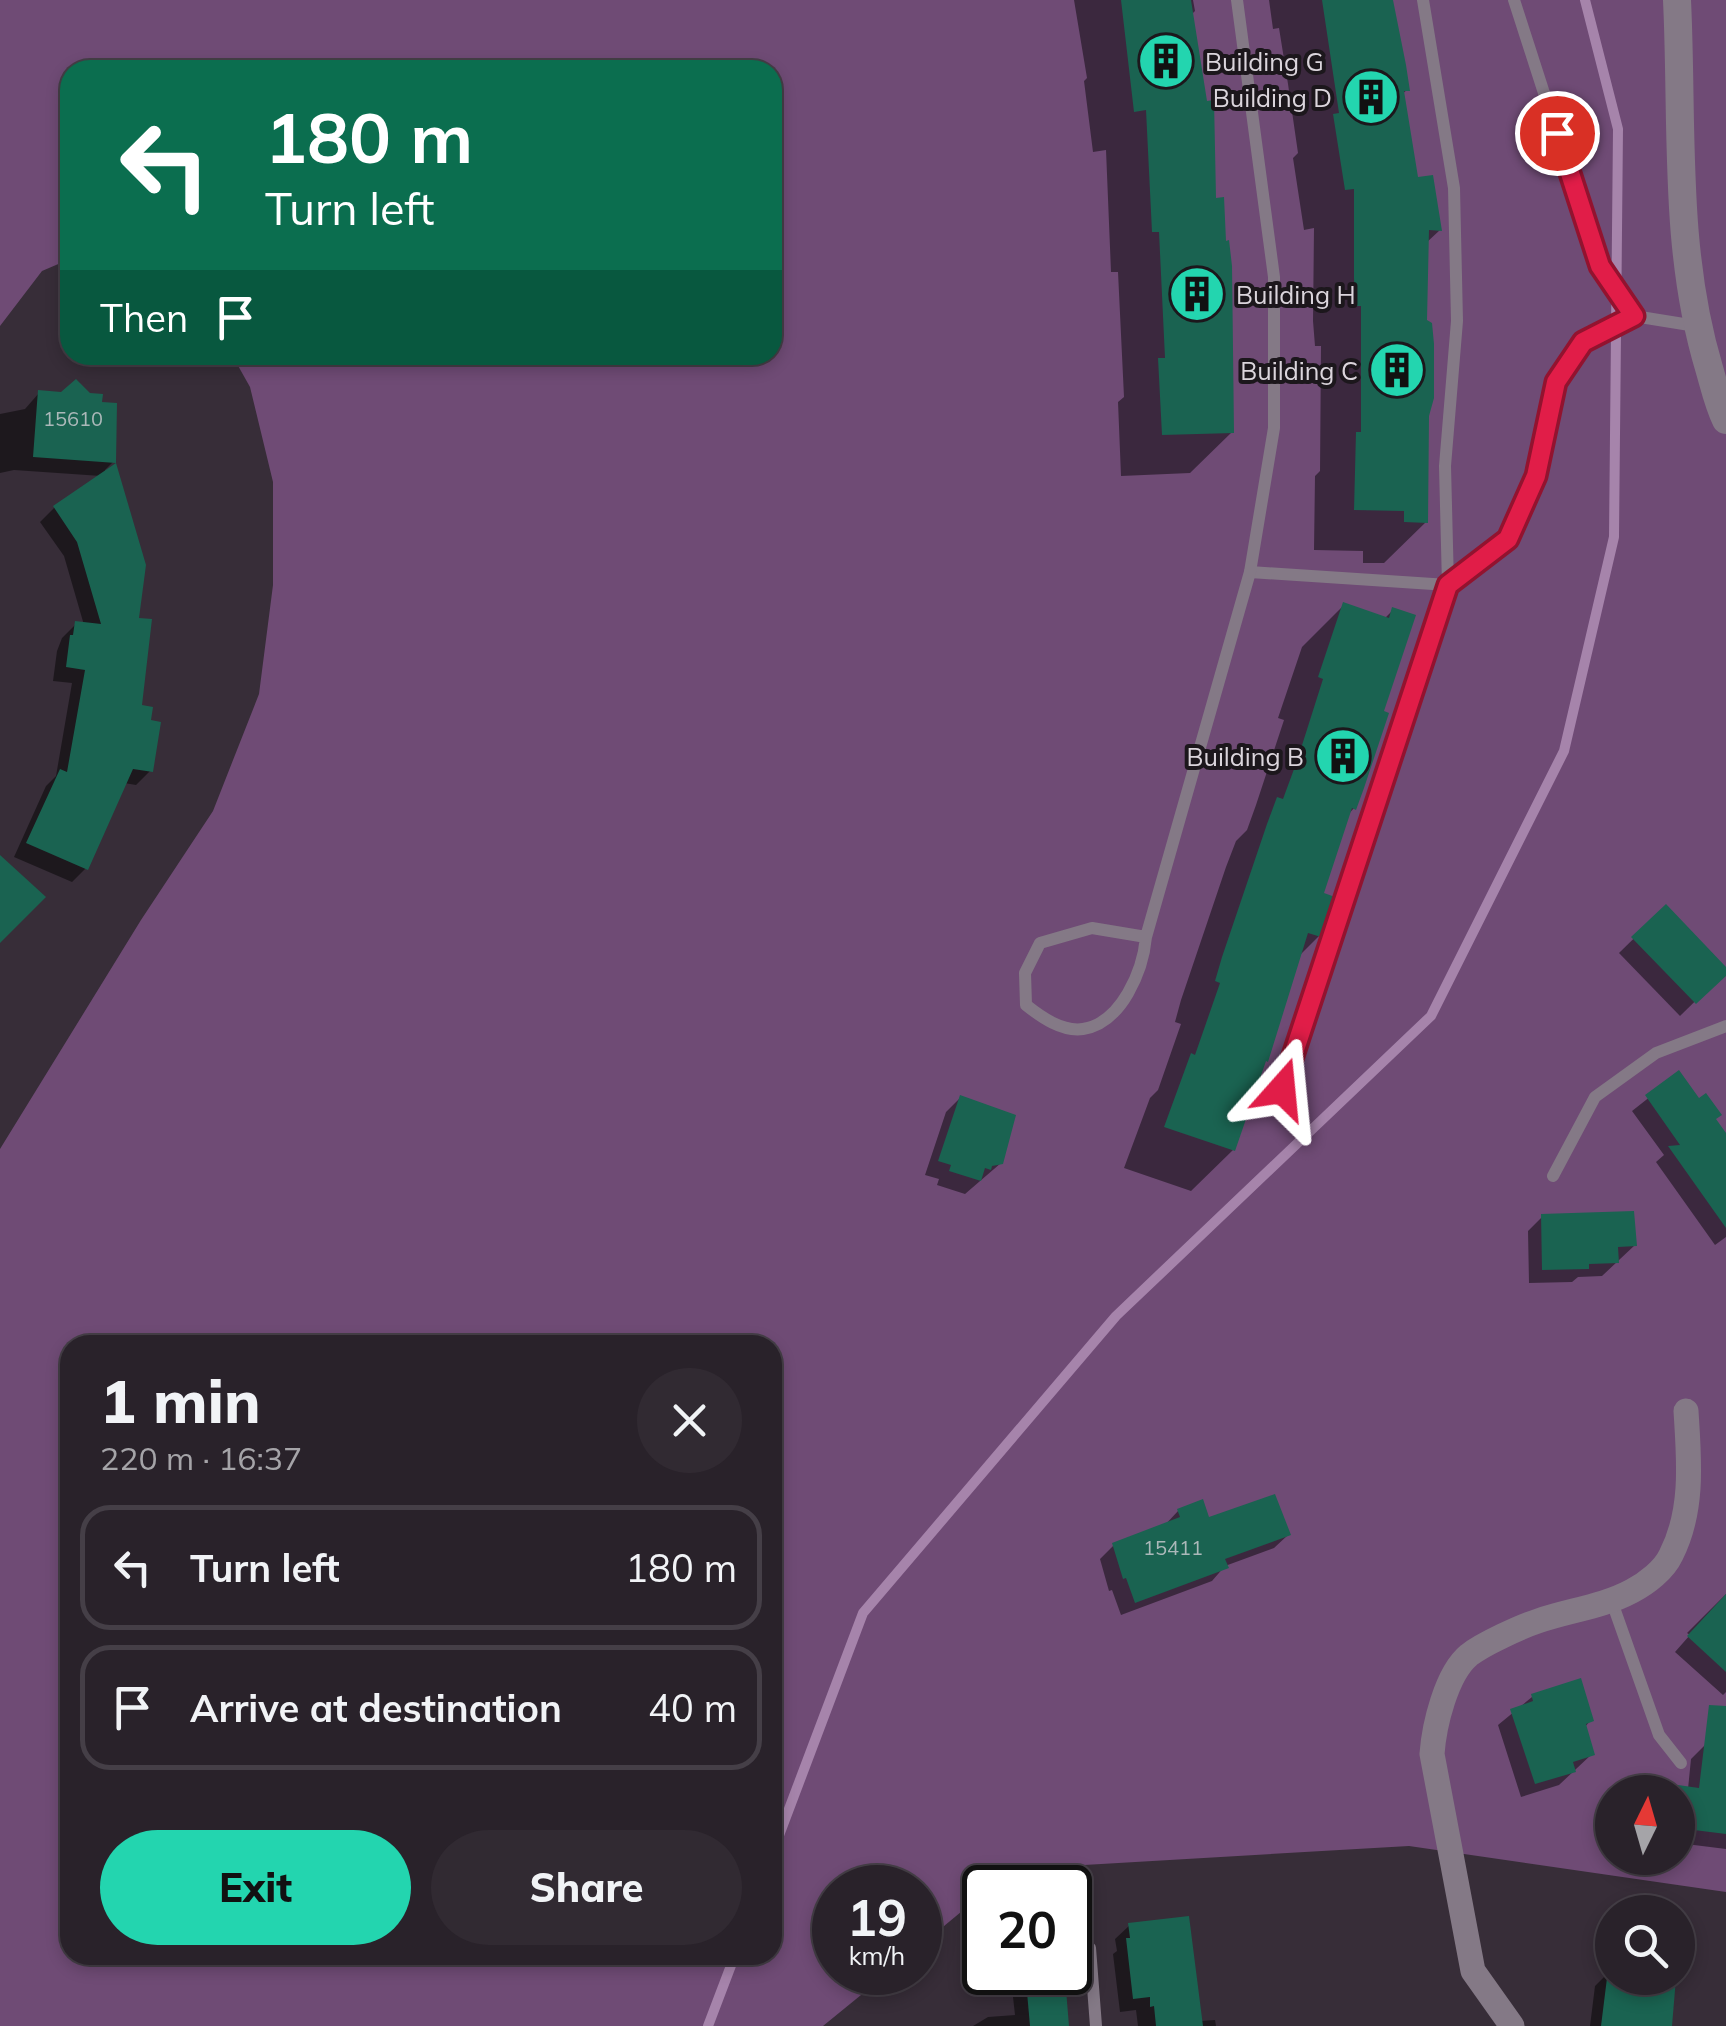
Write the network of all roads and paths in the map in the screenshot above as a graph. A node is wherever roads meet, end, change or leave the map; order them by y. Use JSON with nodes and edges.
{"nodes":[{"id":1,"x":1237,"y":0,"type":"edge"},
{"id":2,"x":1423,"y":0,"type":"edge"},
{"id":3,"x":1514,"y":0,"type":"edge"},
{"id":4,"x":1677,"y":0,"type":"edge"},
{"id":5,"x":1634,"y":316,"type":"junction"},
{"id":6,"x":1696,"y":326,"type":"junction"},
{"id":7,"x":1726,"y":420,"type":"edge"},
{"id":8,"x":1250,"y":572,"type":"junction"},
{"id":9,"x":1448,"y":585,"type":"junction"},
{"id":10,"x":1146,"y":937,"type":"junction"},
{"id":11,"x":1726,"y":1026,"type":"edge"},
{"id":12,"x":1282,"y":1089,"type":"dead end"},
{"id":13,"x":1554,"y":1176,"type":"dead end"},
{"id":14,"x":1686,"y":1411,"type":"dead end"},
{"id":15,"x":1612,"y":1602,"type":"junction"},
{"id":16,"x":1680,"y":1762,"type":"dead end"},
{"id":17,"x":1092,"y":1974,"type":"edge"},
{"id":18,"x":1096,"y":2026,"type":"edge"},
{"id":19,"x":1512,"y":2026,"type":"edge"}],
"edges":[{"from":1,"to":8,"type":"lane"},
{"from":2,"to":9,"type":"lane"},
{"from":3,"to":5,"type":"lane"},
{"from":4,"to":6,"type":"main road"},
{"from":5,"to":6,"type":"lane"},
{"from":5,"to":9,"type":"lane"},
{"from":6,"to":7,"type":"main road"},
{"from":8,"to":9,"type":"lane"},
{"from":8,"to":10,"type":"lane"},
{"from":9,"to":12,"type":"lane"},
{"from":10,"to":10,"type":"lane"},
{"from":11,"to":13,"type":"lane"},
{"from":14,"to":15,"type":"street"},
{"from":15,"to":16,"type":"lane"},
{"from":15,"to":19,"type":"street"},
{"from":17,"to":18,"type":"lane"}]}
